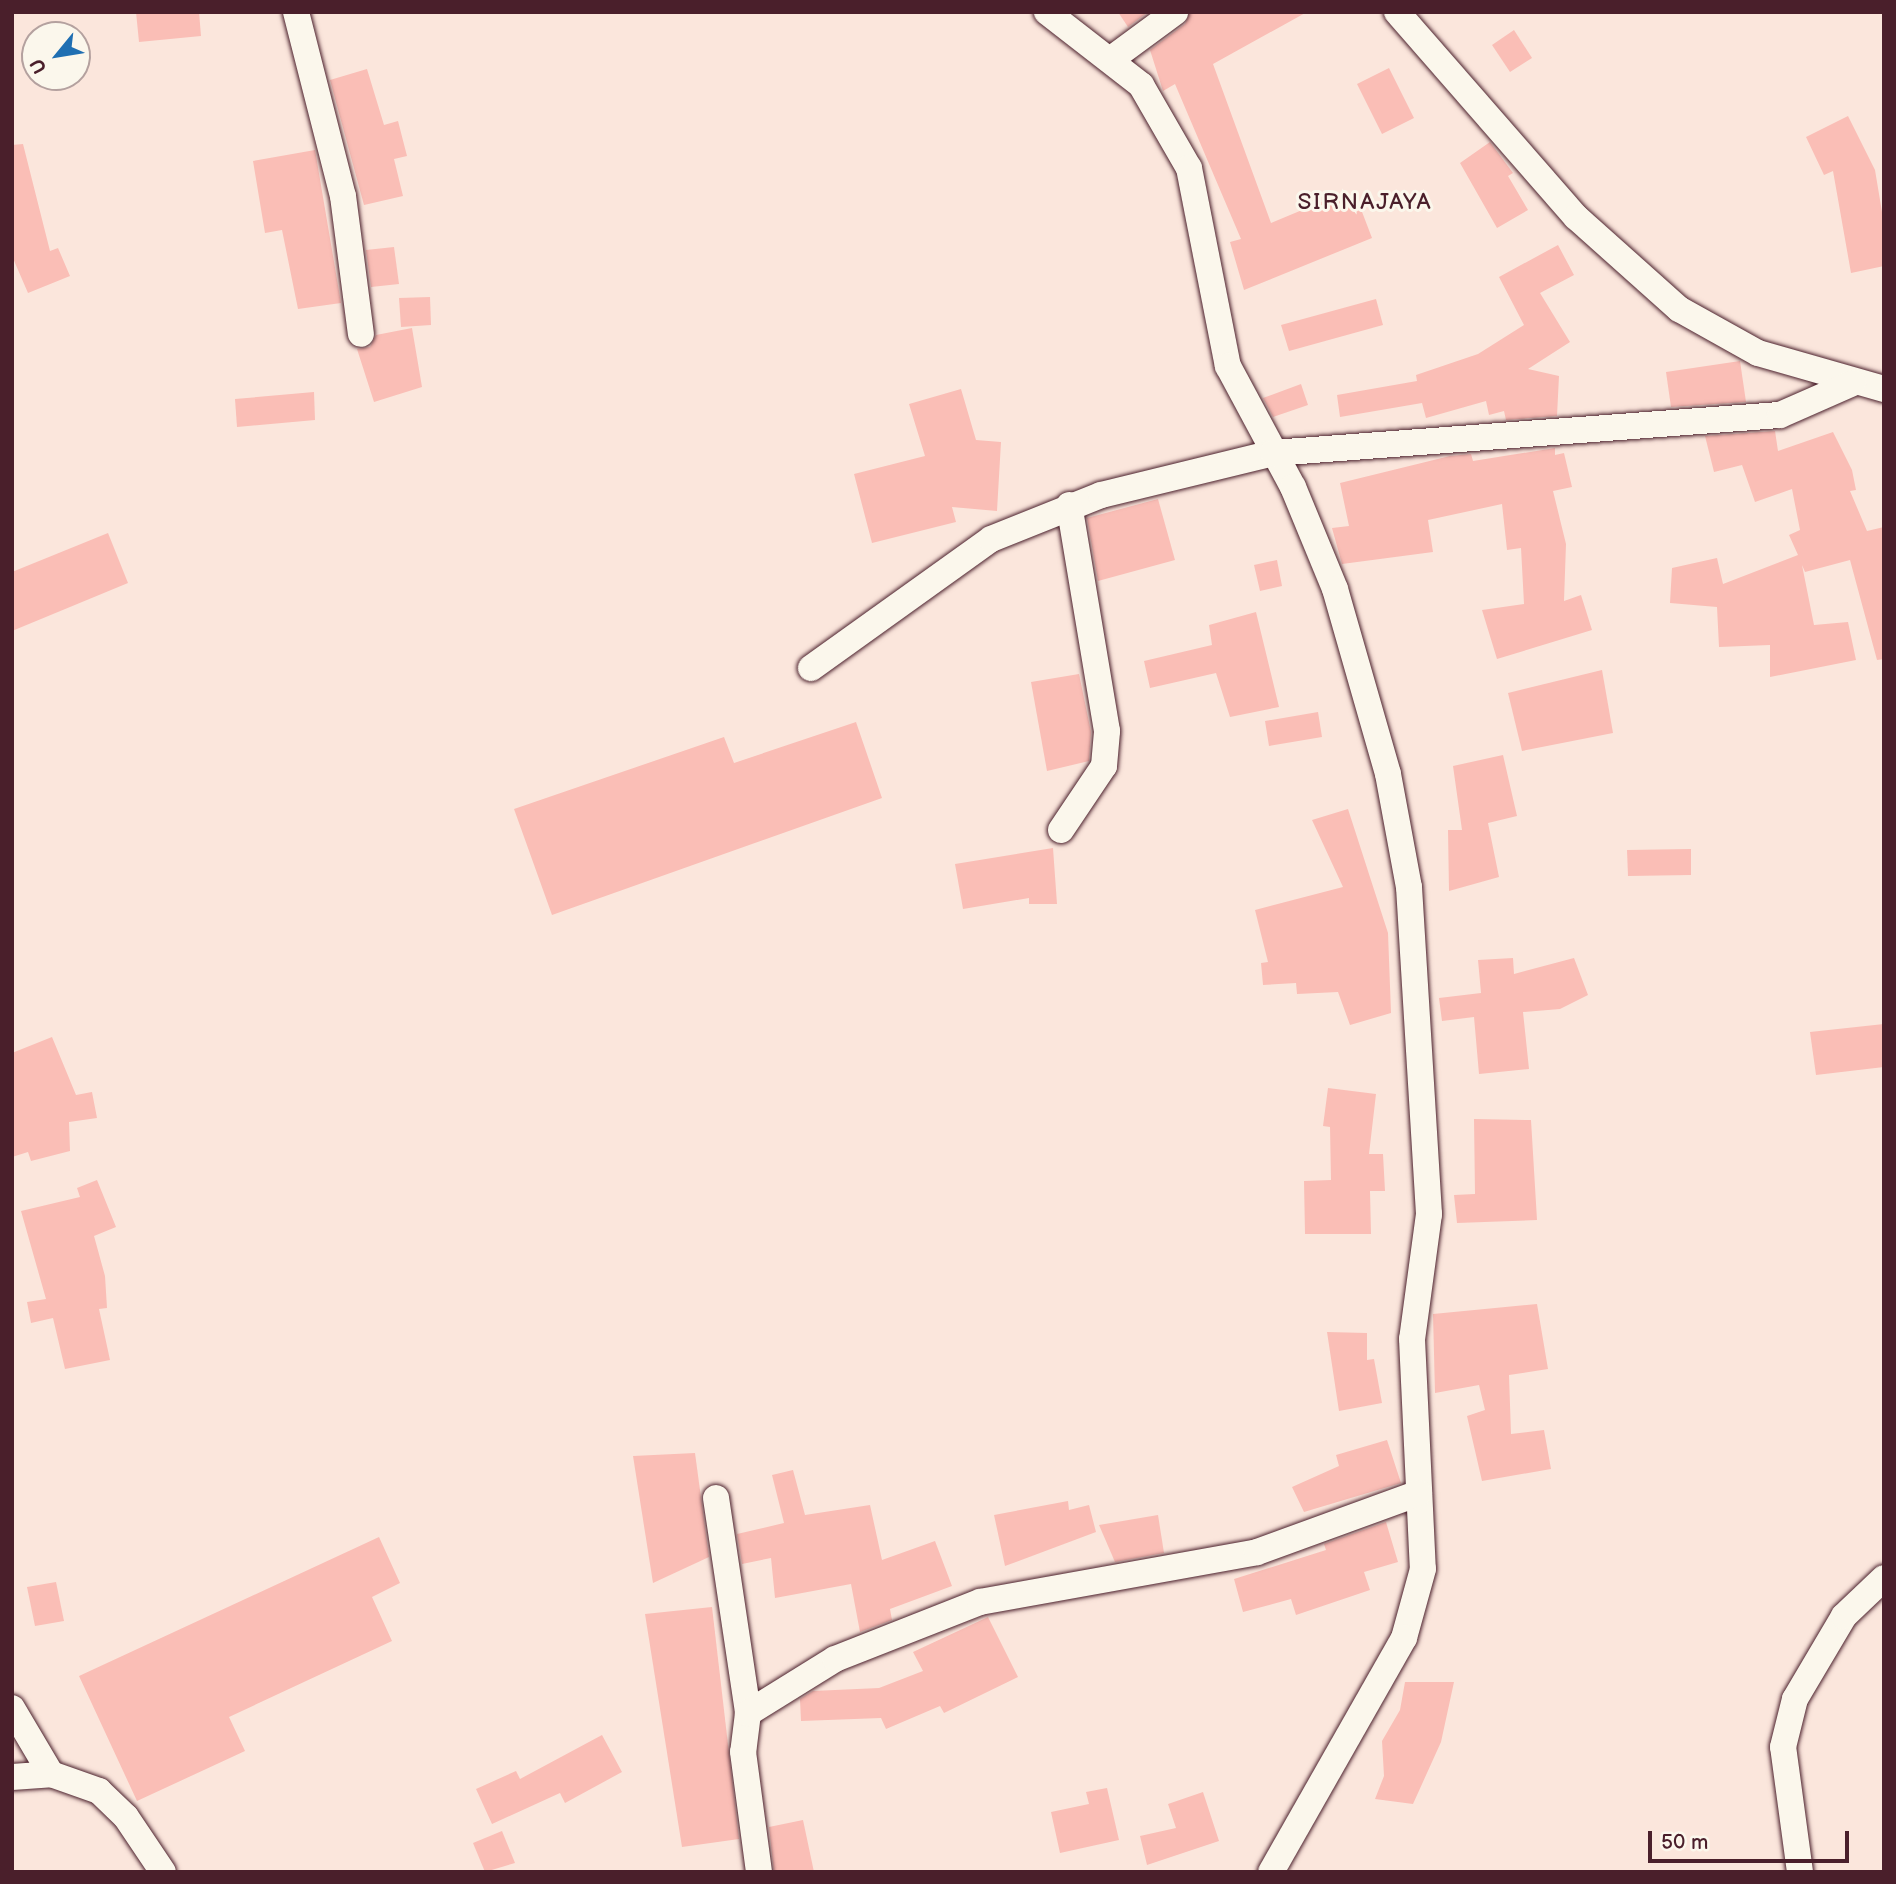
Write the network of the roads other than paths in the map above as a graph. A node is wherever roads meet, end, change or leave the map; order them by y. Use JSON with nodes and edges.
{"nodes":[{"id":1,"x":296,"y":12,"type":"edge"},
{"id":2,"x":1047,"y":12,"type":"edge"},
{"id":3,"x":1175,"y":12,"type":"edge"},
{"id":4,"x":1397,"y":12,"type":"edge"},
{"id":5,"x":1110,"y":60,"type":"junction"},
{"id":6,"x":361,"y":334,"type":"dead end"},
{"id":7,"x":1853,"y":383,"type":"junction"},
{"id":8,"x":1884,"y":388,"type":"edge"},
{"id":9,"x":1273,"y":453,"type":"junction"},
{"id":10,"x":1069,"y":505,"type":"junction"},
{"id":11,"x":811,"y":668,"type":"dead end"},
{"id":12,"x":1061,"y":830,"type":"dead end"},
{"id":13,"x":1419,"y":1493,"type":"junction"},
{"id":14,"x":716,"y":1498,"type":"dead end"},
{"id":15,"x":1884,"y":1578,"type":"edge"},
{"id":16,"x":12,"y":1707,"type":"edge"},
{"id":17,"x":748,"y":1713,"type":"junction"},
{"id":18,"x":51,"y":1774,"type":"junction"},
{"id":19,"x":12,"y":1777,"type":"edge"},
{"id":20,"x":163,"y":1872,"type":"edge"},
{"id":21,"x":759,"y":1872,"type":"edge"},
{"id":22,"x":1271,"y":1872,"type":"edge"},
{"id":23,"x":1800,"y":1872,"type":"edge"}],
"edges":[{"from":1,"to":6,"type":"street"},
{"from":2,"to":5,"type":"street"},
{"from":3,"to":5,"type":"street"},
{"from":4,"to":7,"type":"street"},
{"from":5,"to":9,"type":"street"},
{"from":7,"to":8,"type":"street"},
{"from":7,"to":9,"type":"street"},
{"from":9,"to":10,"type":"street"},
{"from":9,"to":13,"type":"street"},
{"from":10,"to":11,"type":"street"},
{"from":10,"to":12,"type":"street"},
{"from":13,"to":17,"type":"street"},
{"from":13,"to":22,"type":"street"},
{"from":14,"to":17,"type":"street"},
{"from":15,"to":23,"type":"street"},
{"from":16,"to":18,"type":"street"},
{"from":17,"to":21,"type":"street"},
{"from":18,"to":19,"type":"street"},
{"from":18,"to":20,"type":"street"}]}
